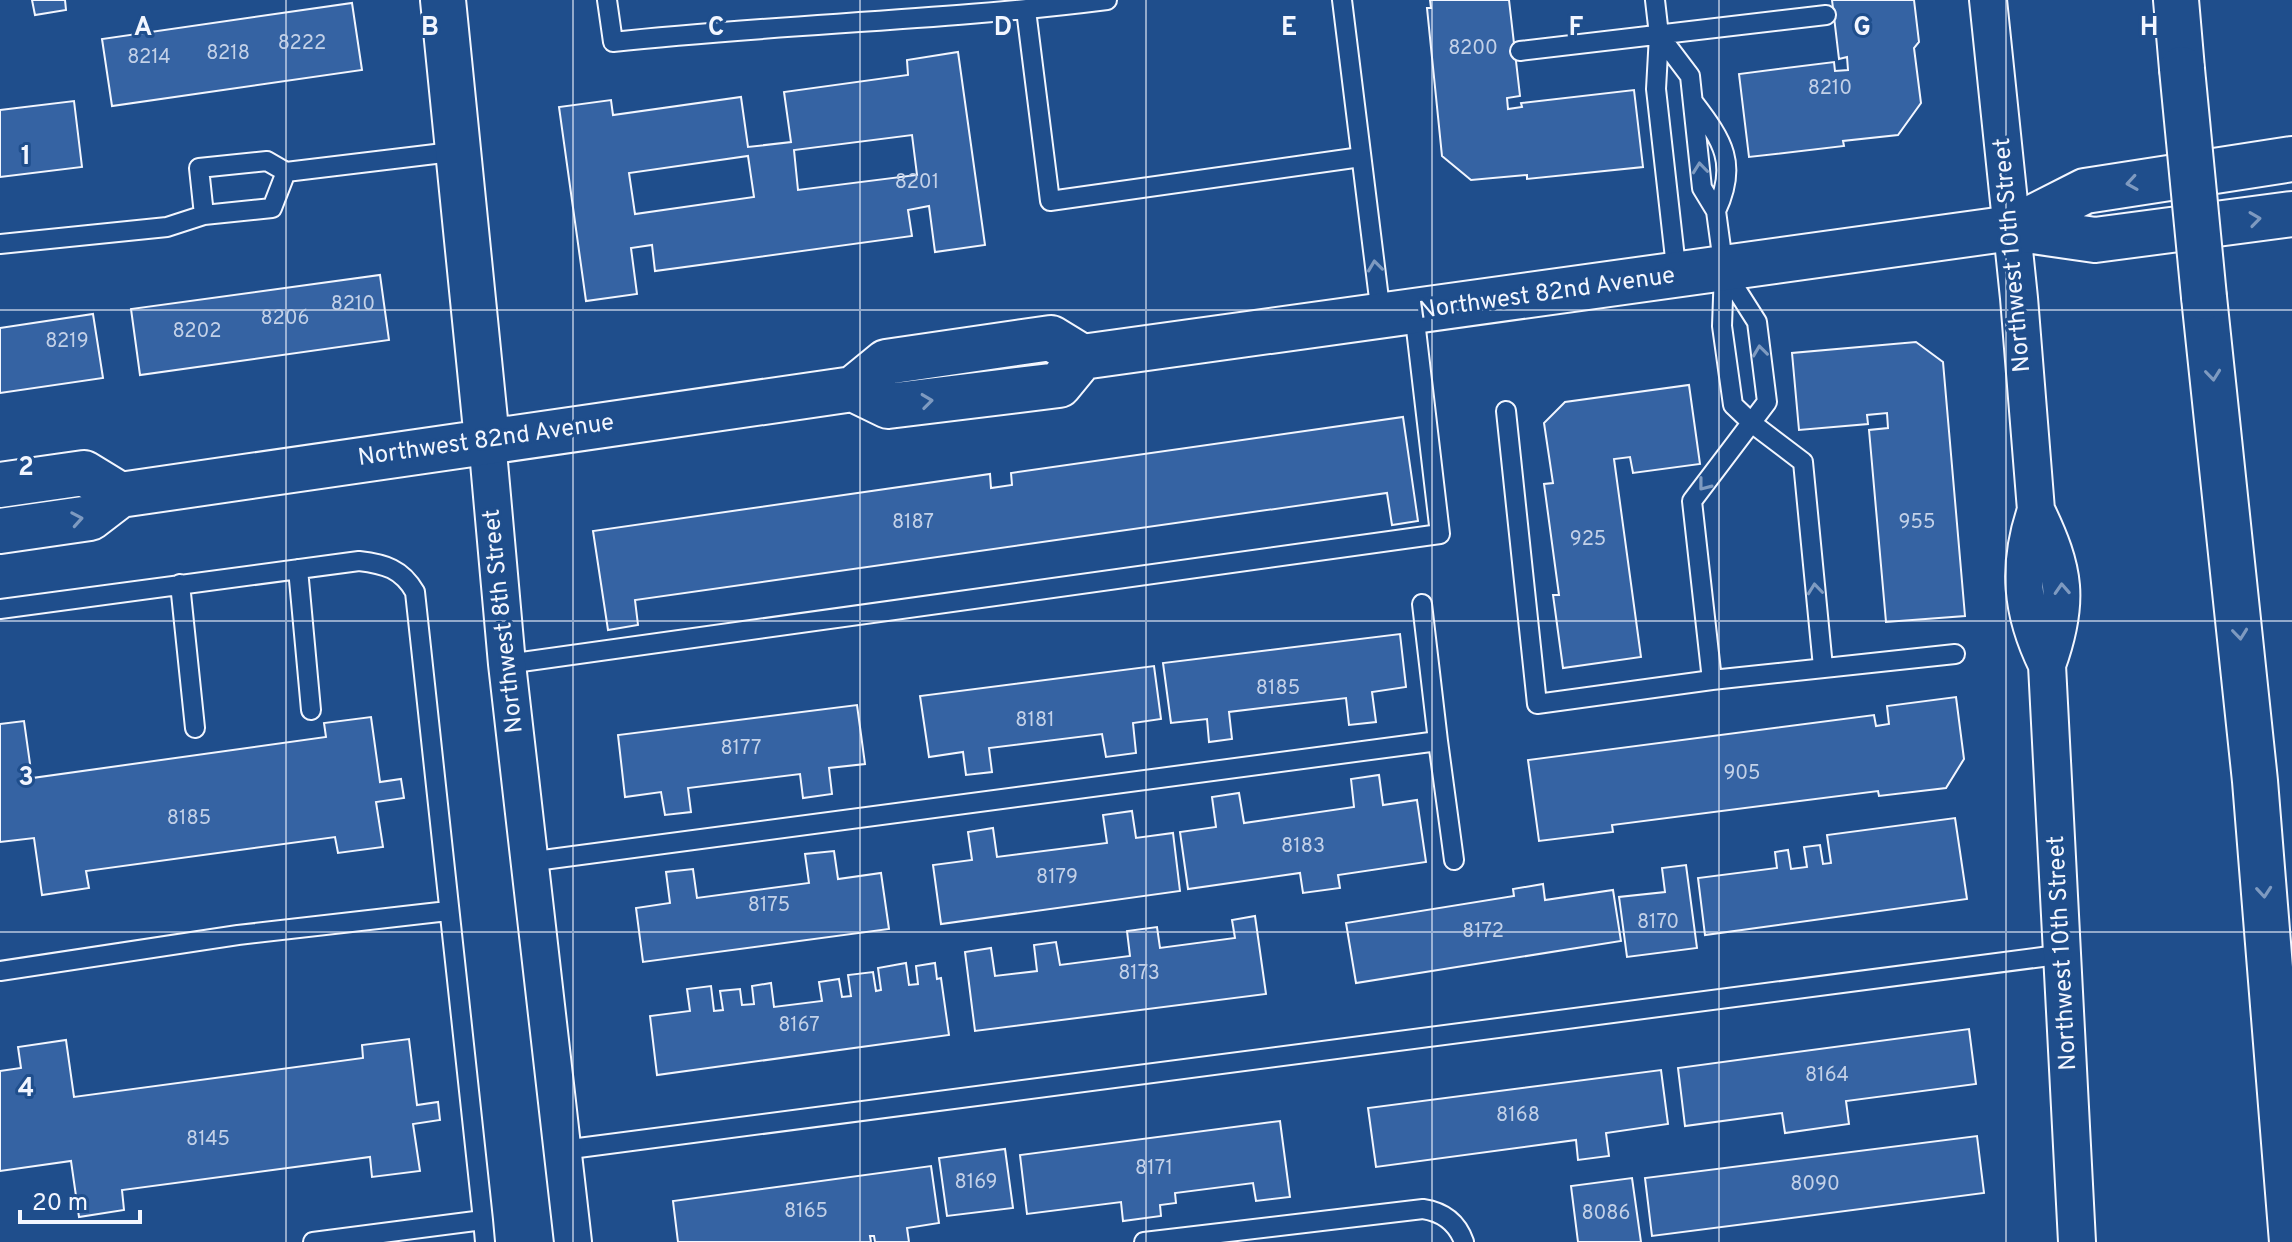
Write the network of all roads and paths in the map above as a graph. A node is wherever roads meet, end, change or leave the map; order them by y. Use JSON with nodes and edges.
{"nodes":[{"id":1,"x":443,"y":0,"type":"edge"},
{"id":2,"x":607,"y":0,"type":"edge"},
{"id":3,"x":1107,"y":0,"type":"edge"},
{"id":4,"x":1342,"y":0,"type":"edge"},
{"id":5,"x":1655,"y":0,"type":"edge"},
{"id":6,"x":1988,"y":0,"type":"edge"},
{"id":7,"x":2176,"y":0,"type":"edge"},
{"id":8,"x":894,"y":8,"type":"edge"},
{"id":9,"x":1026,"y":10,"type":"junction"},
{"id":10,"x":1826,"y":15,"type":"dead end"},
{"id":11,"x":1659,"y":35,"type":"junction"},
{"id":12,"x":1520,"y":51,"type":"dead end"},
{"id":13,"x":1693,"y":101,"type":"junction"},
{"id":14,"x":1695,"y":127,"type":"junction"},
{"id":15,"x":1660,"y":129,"type":"junction"},
{"id":16,"x":460,"y":151,"type":"junction"},
{"id":17,"x":1361,"y":157,"type":"junction"},
{"id":18,"x":2292,"y":159,"type":"edge"},
{"id":19,"x":286,"y":172,"type":"junction"},
{"id":20,"x":1716,"y":211,"type":"junction"},
{"id":21,"x":2292,"y":214,"type":"edge"},
{"id":22,"x":204,"y":215,"type":"junction"},
{"id":23,"x":2012,"y":228,"type":"junction"},
{"id":24,"x":0,"y":244,"type":"edge"},
{"id":25,"x":1724,"y":270,"type":"junction"},
{"id":26,"x":1677,"y":276,"type":"junction"},
{"id":27,"x":1398,"y":315,"type":"junction"},
{"id":28,"x":1506,"y":411,"type":"dead end"},
{"id":29,"x":1753,"y":424,"type":"junction"},
{"id":30,"x":487,"y":440,"type":"junction"},
{"id":31,"x":0,"y":485,"type":"edge"},
{"id":32,"x":120,"y":495,"type":"junction"},
{"id":33,"x":0,"y":531,"type":"edge"},
{"id":34,"x":298,"y":569,"type":"junction"},
{"id":35,"x":180,"y":584,"type":"junction"},
{"id":36,"x":1422,"y":604,"type":"dead end"},
{"id":37,"x":0,"y":609,"type":"edge"},
{"id":38,"x":1955,"y":654,"type":"dead end"},
{"id":39,"x":507,"y":664,"type":"junction"},
{"id":40,"x":1823,"y":667,"type":"junction"},
{"id":41,"x":1712,"y":680,"type":"junction"},
{"id":42,"x":311,"y":710,"type":"dead end"},
{"id":43,"x":195,"y":728,"type":"dead end"},
{"id":44,"x":1438,"y":741,"type":"junction"},
{"id":45,"x":1454,"y":860,"type":"dead end"},
{"id":46,"x":528,"y":862,"type":"junction"},
{"id":47,"x":448,"y":911,"type":"junction"},
{"id":48,"x":2065,"y":954,"type":"junction"},
{"id":49,"x":0,"y":971,"type":"edge"},
{"id":50,"x":563,"y":1150,"type":"junction"},
{"id":51,"x":483,"y":1220,"type":"junction"},
{"id":52,"x":313,"y":1242,"type":"edge"},
{"id":53,"x":485,"y":1242,"type":"edge"},
{"id":54,"x":573,"y":1242,"type":"edge"},
{"id":55,"x":1144,"y":1242,"type":"edge"},
{"id":56,"x":1464,"y":1242,"type":"edge"},
{"id":57,"x":2076,"y":1242,"type":"edge"},
{"id":58,"x":2292,"y":1242,"type":"edge"}],
"edges":[{"from":1,"to":16,"type":"main road","name":"Northwest 8th Street"},
{"from":2,"to":8,"type":"lane"},
{"from":3,"to":9,"type":"lane"},
{"from":4,"to":17,"type":"lane"},
{"from":5,"to":11,"type":"lane"},
{"from":6,"to":23,"type":"street","name":"Northwest 10th Street"},
{"from":7,"to":58,"type":"main road","one_way":true,"bridge":true},
{"from":8,"to":9,"type":"lane"},
{"from":9,"to":17,"type":"lane"},
{"from":10,"to":11,"type":"lane"},
{"from":11,"to":12,"type":"lane"},
{"from":11,"to":13,"type":"lane"},
{"from":11,"to":15,"type":"lane"},
{"from":13,"to":14,"type":"lane"},
{"from":13,"to":20,"type":"lane"},
{"from":14,"to":15,"type":"lane"},
{"from":20,"to":14,"type":"lane","one_way":true},
{"from":15,"to":26,"type":"lane"},
{"from":16,"to":19,"type":"lane"},
{"from":16,"to":30,"type":"main road","name":"Northwest 8th Street"},
{"from":27,"to":17,"type":"lane","one_way":true},
{"from":18,"to":23,"type":"main road","name":"Northwest 82nd Avenue","one_way":true},
{"from":19,"to":22,"type":"lane"},
{"from":19,"to":22,"type":"lane"},
{"from":20,"to":25,"type":"lane"},
{"from":23,"to":21,"type":"main road","name":"Northwest 82nd Avenue","one_way":true},
{"from":22,"to":24,"type":"lane"},
{"from":23,"to":25,"type":"main road","name":"Northwest 82nd Avenue"},
{"from":23,"to":48,"type":"street","name":"Northwest 10th Street"},
{"from":25,"to":26,"type":"main road","name":"Northwest 82nd Avenue"},
{"from":25,"to":29,"type":"lane"},
{"from":29,"to":25,"type":"lane","one_way":true},
{"from":26,"to":27,"type":"main road","name":"Northwest 82nd Avenue"},
{"from":27,"to":30,"type":"main road","name":"Northwest 82nd Avenue"},
{"from":27,"to":39,"type":"lane"},
{"from":28,"to":41,"type":"lane"},
{"from":40,"to":29,"type":"lane","one_way":true},
{"from":29,"to":41,"type":"lane","one_way":true},
{"from":30,"to":32,"type":"main road","name":"Northwest 82nd Avenue"},
{"from":30,"to":39,"type":"street","name":"Northwest 8th Street"},
{"from":31,"to":32,"type":"main road"},
{"from":33,"to":32,"type":"main road","name":"Northwest 82nd Avenue","one_way":true},
{"from":34,"to":35,"type":"lane"},
{"from":34,"to":42,"type":"lane"},
{"from":34,"to":47,"type":"lane"},
{"from":35,"to":37,"type":"lane"},
{"from":35,"to":43,"type":"lane"},
{"from":36,"to":44,"type":"lane"},
{"from":38,"to":40,"type":"lane"},
{"from":39,"to":46,"type":"street","name":"Northwest 8th Street"},
{"from":40,"to":41,"type":"lane"},
{"from":44,"to":45,"type":"lane"},
{"from":44,"to":46,"type":"lane"},
{"from":46,"to":50,"type":"street","name":"Northwest 8th Street"},
{"from":47,"to":49,"type":"lane"},
{"from":47,"to":51,"type":"lane"},
{"from":48,"to":50,"type":"lane"},
{"from":48,"to":57,"type":"street","name":"Northwest 10th Street"},
{"from":50,"to":54,"type":"street","name":"Northwest 8th Street"},
{"from":51,"to":52,"type":"lane"},
{"from":51,"to":53,"type":"lane"},
{"from":55,"to":56,"type":"lane"}]}
